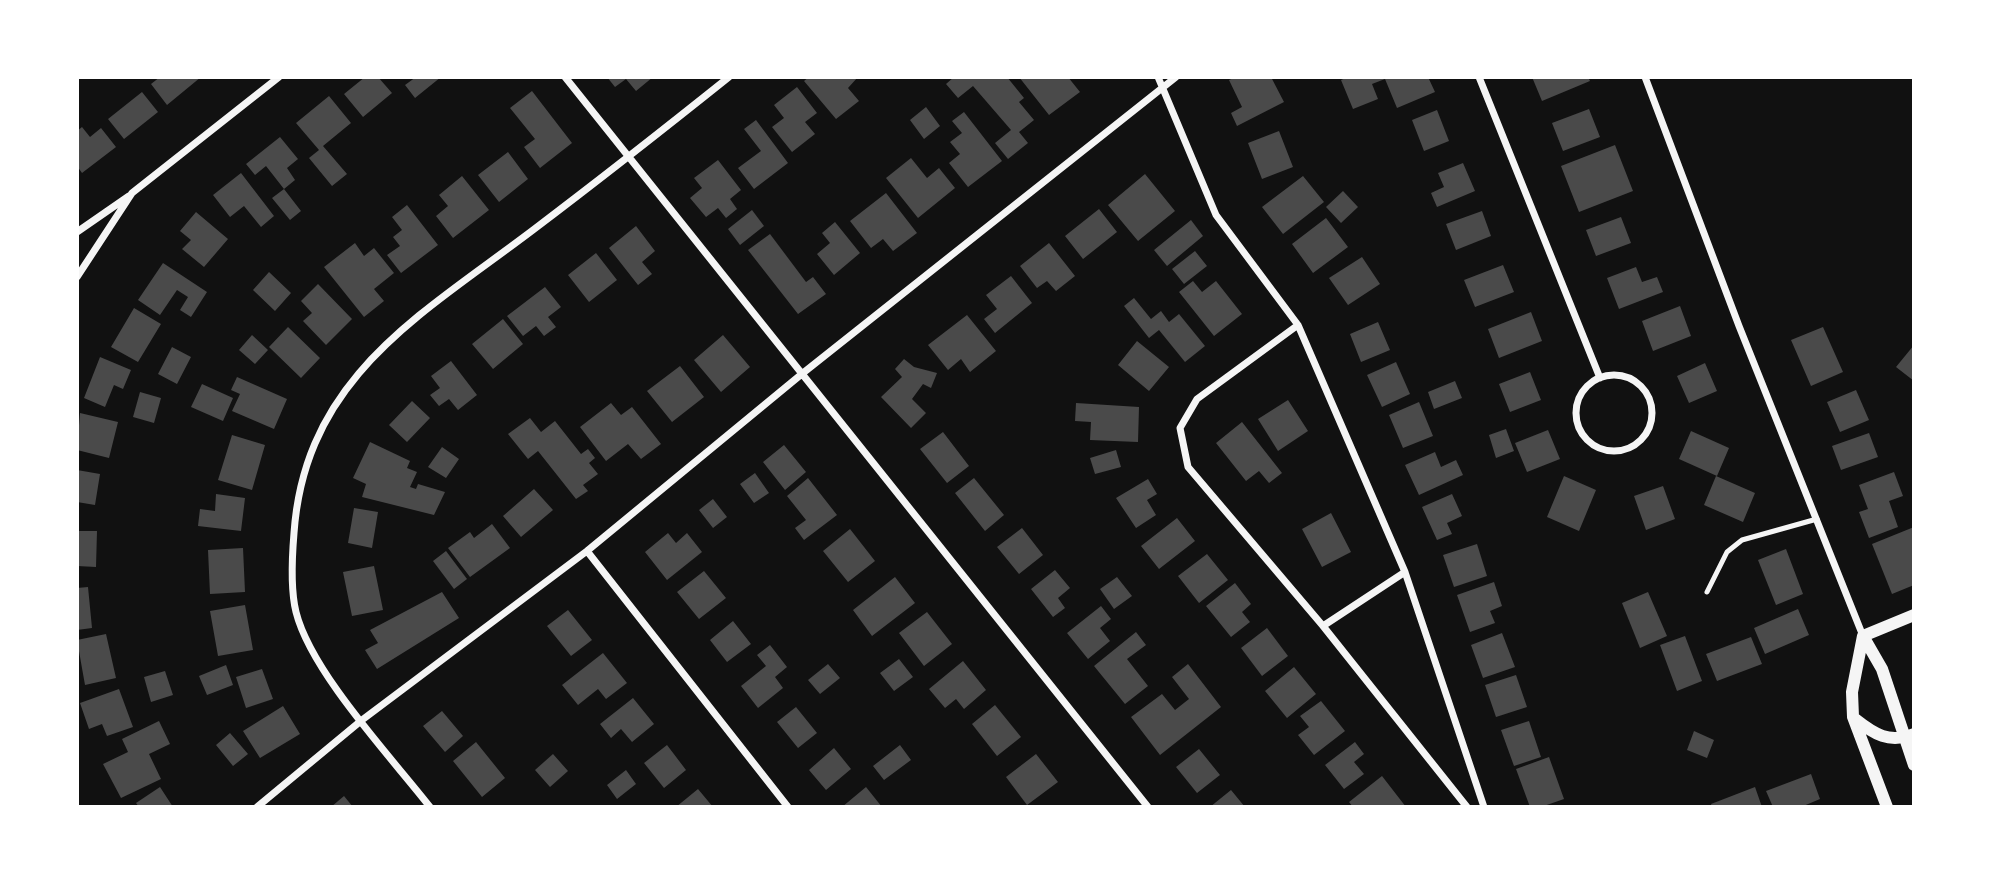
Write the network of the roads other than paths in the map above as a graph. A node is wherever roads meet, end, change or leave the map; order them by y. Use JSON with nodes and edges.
{"nodes":[{"id":1,"x":279,"y":77,"type":"edge"},
{"id":2,"x":565,"y":77,"type":"edge"},
{"id":3,"x":729,"y":77,"type":"edge"},
{"id":4,"x":1158,"y":77,"type":"edge"},
{"id":5,"x":1176,"y":77,"type":"edge"},
{"id":6,"x":1479,"y":77,"type":"edge"},
{"id":7,"x":1645,"y":77,"type":"edge"},
{"id":8,"x":1162,"y":87,"type":"junction"},
{"id":9,"x":628,"y":158,"type":"junction"},
{"id":10,"x":132,"y":193,"type":"junction"},
{"id":11,"x":77,"y":232,"type":"edge"},
{"id":12,"x":77,"y":277,"type":"edge"},
{"id":13,"x":1298,"y":325,"type":"junction"},
{"id":14,"x":803,"y":373,"type":"junction"},
{"id":15,"x":1600,"y":378,"type":"junction"},
{"id":16,"x":1817,"y":519,"type":"junction"},
{"id":17,"x":587,"y":551,"type":"junction"},
{"id":18,"x":1405,"y":572,"type":"junction"},
{"id":19,"x":1707,"y":592,"type":"dead end"},
{"id":20,"x":1914,"y":615,"type":"edge"},
{"id":21,"x":1323,"y":626,"type":"junction"},
{"id":22,"x":1863,"y":636,"type":"junction"},
{"id":23,"x":1853,"y":717,"type":"junction"},
{"id":24,"x":362,"y":720,"type":"junction"},
{"id":25,"x":1910,"y":736,"type":"edge"},
{"id":26,"x":1914,"y":765,"type":"edge"},
{"id":27,"x":257,"y":807,"type":"edge"},
{"id":28,"x":430,"y":807,"type":"edge"},
{"id":29,"x":788,"y":807,"type":"edge"},
{"id":30,"x":1148,"y":807,"type":"edge"},
{"id":31,"x":1467,"y":807,"type":"edge"},
{"id":32,"x":1484,"y":807,"type":"edge"},
{"id":33,"x":1888,"y":807,"type":"edge"}],
"edges":[{"from":1,"to":10,"type":"street"},
{"from":2,"to":9,"type":"street"},
{"from":3,"to":9,"type":"street"},
{"from":4,"to":8,"type":"street"},
{"from":5,"to":8,"type":"street"},
{"from":6,"to":15,"type":"street"},
{"from":7,"to":16,"type":"street"},
{"from":8,"to":13,"type":"street"},
{"from":8,"to":14,"type":"street"},
{"from":9,"to":14,"type":"street"},
{"from":9,"to":24,"type":"street"},
{"from":10,"to":11,"type":"street"},
{"from":10,"to":12,"type":"street"},
{"from":13,"to":18,"type":"street"},
{"from":13,"to":21,"type":"street"},
{"from":14,"to":17,"type":"street"},
{"from":14,"to":30,"type":"street"},
{"from":15,"to":15,"type":"street"},
{"from":16,"to":19,"type":"lane"},
{"from":16,"to":22,"type":"street"},
{"from":17,"to":24,"type":"street"},
{"from":17,"to":29,"type":"street"},
{"from":18,"to":21,"type":"street"},
{"from":18,"to":32,"type":"street"},
{"from":20,"to":22,"type":"street"},
{"from":21,"to":31,"type":"street"},
{"from":22,"to":23,"type":"street"},
{"from":22,"to":25,"type":"street"},
{"from":23,"to":25,"type":"street"},
{"from":23,"to":33,"type":"street"},
{"from":24,"to":27,"type":"street"},
{"from":24,"to":28,"type":"street"},
{"from":25,"to":26,"type":"street"}]}
